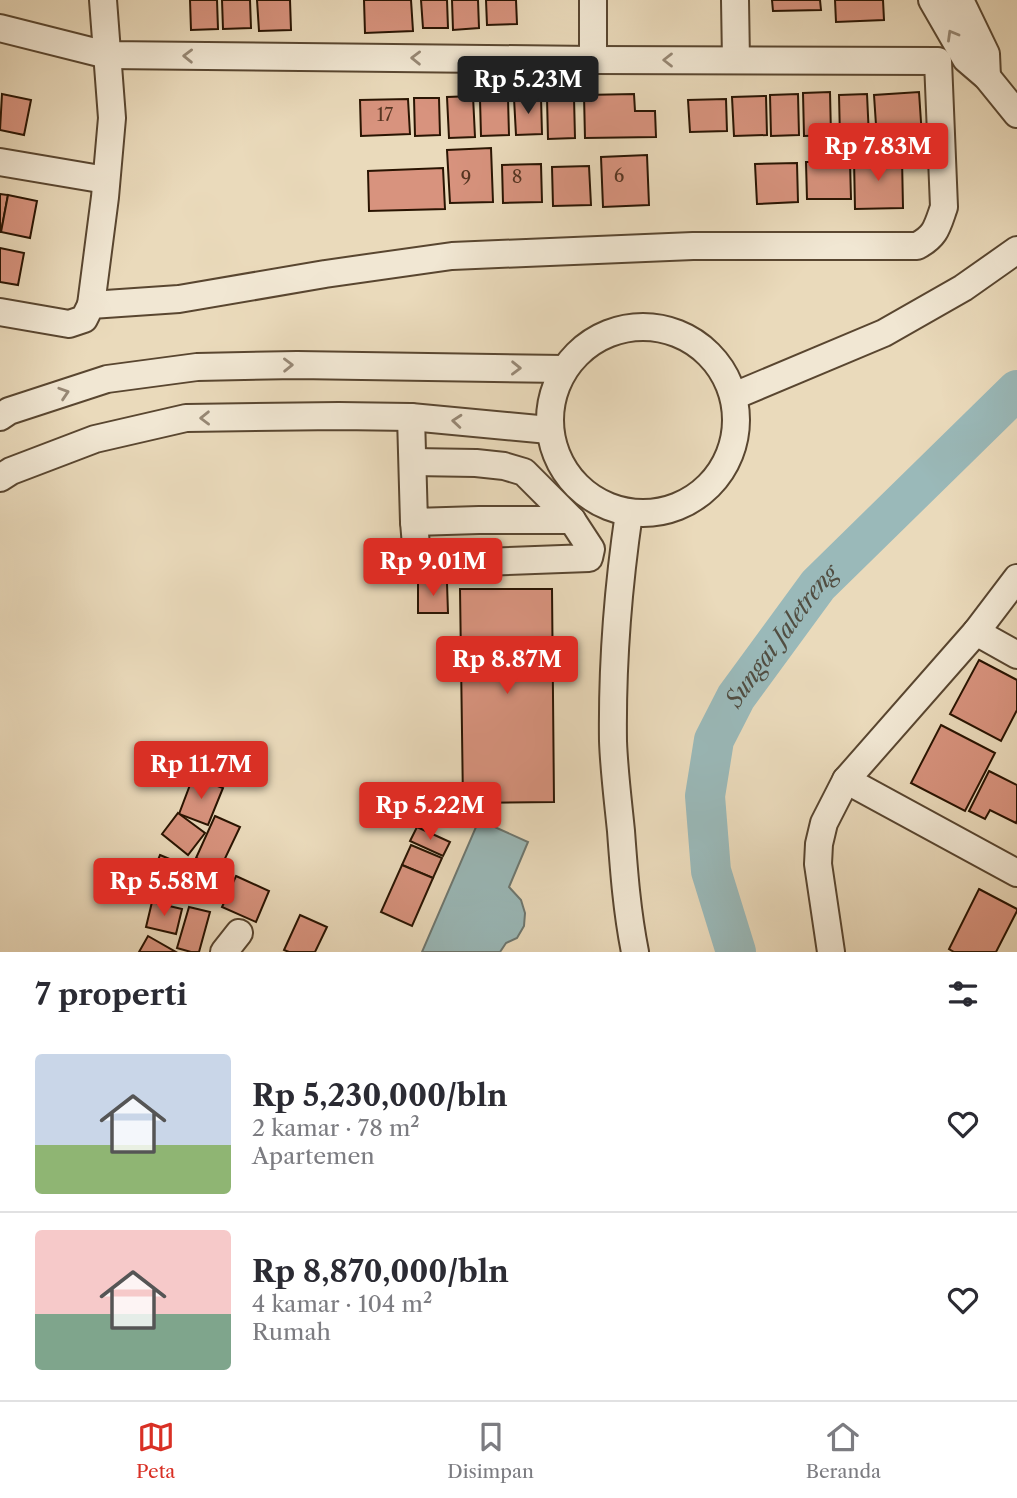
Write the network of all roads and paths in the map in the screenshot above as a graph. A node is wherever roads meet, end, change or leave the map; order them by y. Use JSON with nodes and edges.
{"nodes":[{"id":1,"x":103,"y":0,"type":"edge"},
{"id":2,"x":593,"y":0,"type":"edge"},
{"id":3,"x":735,"y":0,"type":"edge"},
{"id":4,"x":932,"y":0,"type":"edge"},
{"id":5,"x":960,"y":0,"type":"edge"},
{"id":6,"x":0,"y":28,"type":"edge"},
{"id":7,"x":107,"y":55,"type":"junction"},
{"id":8,"x":593,"y":60,"type":"junction"},
{"id":9,"x":736,"y":60,"type":"junction"},
{"id":10,"x":987,"y":77,"type":"junction"},
{"id":11,"x":1017,"y":114,"type":"edge"},
{"id":12,"x":0,"y":162,"type":"edge"},
{"id":13,"x":106,"y":180,"type":"junction"},
{"id":14,"x":1017,"y":250,"type":"edge"},
{"id":15,"x":91,"y":305,"type":"junction"},
{"id":16,"x":0,"y":312,"type":"edge"},
{"id":17,"x":564,"y":369,"type":"junction"},
{"id":18,"x":734,"y":397,"type":"junction"},
{"id":19,"x":0,"y":417,"type":"edge"},
{"id":20,"x":411,"y":417,"type":"junction"},
{"id":21,"x":549,"y":430,"type":"junction"},
{"id":22,"x":413,"y":462,"type":"junction"},
{"id":23,"x":0,"y":478,"type":"edge"},
{"id":24,"x":629,"y":513,"type":"junction"},
{"id":25,"x":572,"y":520,"type":"junction"},
{"id":26,"x":414,"y":522,"type":"junction"},
{"id":27,"x":1017,"y":578,"type":"edge"},
{"id":28,"x":976,"y":632,"type":"junction"},
{"id":29,"x":1017,"y":655,"type":"edge"},
{"id":30,"x":846,"y":780,"type":"junction"},
{"id":31,"x":1017,"y":873,"type":"edge"},
{"id":32,"x":635,"y":952,"type":"edge"},
{"id":33,"x":831,"y":952,"type":"edge"}],
"edges":[{"from":1,"to":7,"type":"street"},
{"from":2,"to":8,"type":"street"},
{"from":3,"to":9,"type":"street"},
{"from":10,"to":4,"type":"street","one_way":true},
{"from":5,"to":10,"type":"street"},
{"from":6,"to":7,"type":"street"},
{"from":8,"to":7,"type":"street","one_way":true},
{"from":7,"to":13,"type":"street"},
{"from":9,"to":8,"type":"street","one_way":true},
{"from":9,"to":15,"type":"street"},
{"from":10,"to":11,"type":"street"},
{"from":12,"to":13,"type":"street"},
{"from":13,"to":15,"type":"street"},
{"from":14,"to":18,"type":"street"},
{"from":15,"to":16,"type":"street"},
{"from":17,"to":18,"type":"street"},
{"from":19,"to":17,"type":"street","one_way":true},
{"from":17,"to":21,"type":"street"},
{"from":18,"to":24,"type":"street"},
{"from":21,"to":20,"type":"street","one_way":true},
{"from":20,"to":22,"type":"street"},
{"from":20,"to":23,"type":"street","one_way":true},
{"from":21,"to":24,"type":"street"},
{"from":22,"to":25,"type":"street"},
{"from":22,"to":26,"type":"street"},
{"from":24,"to":32,"type":"street"},
{"from":25,"to":26,"type":"street"},
{"from":25,"to":26,"type":"street"},
{"from":27,"to":28,"type":"street"},
{"from":28,"to":29,"type":"street"},
{"from":28,"to":30,"type":"street"},
{"from":30,"to":31,"type":"street"},
{"from":30,"to":33,"type":"street"}]}
